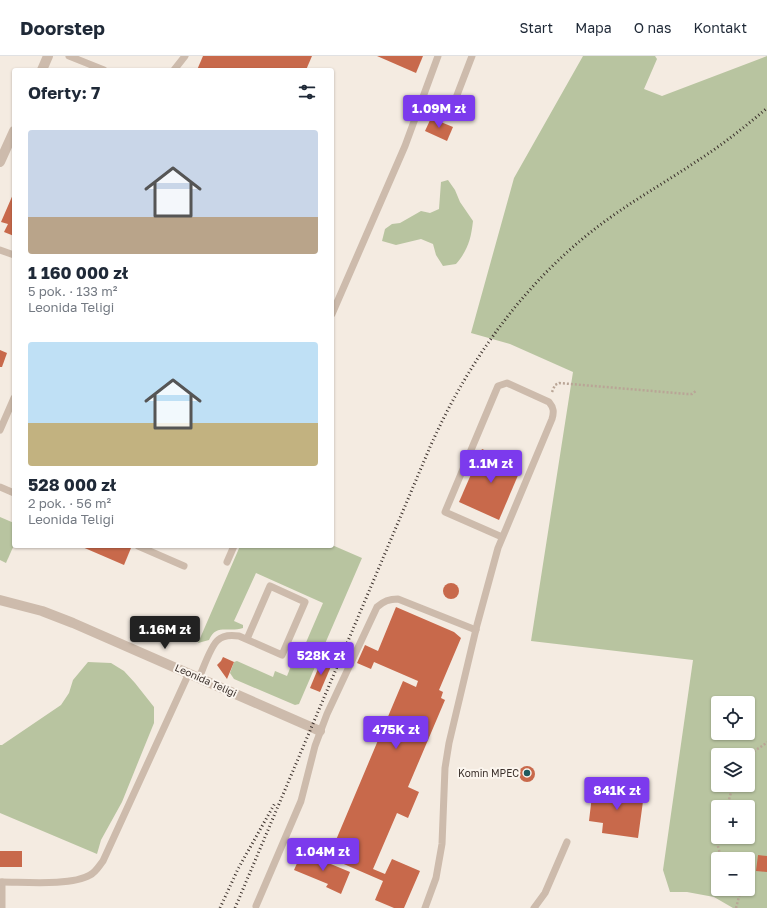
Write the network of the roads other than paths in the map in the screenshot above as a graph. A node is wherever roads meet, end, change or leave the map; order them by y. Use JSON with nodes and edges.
{"nodes":[{"id":1,"x":48,"y":56,"type":"edge"},
{"id":2,"x":69,"y":56,"type":"edge"},
{"id":3,"x":184,"y":56,"type":"edge"},
{"id":4,"x":438,"y":56,"type":"edge"},
{"id":5,"x":472,"y":56,"type":"edge"},
{"id":6,"x":43,"y":68,"type":"edge"},
{"id":7,"x":99,"y":68,"type":"edge"},
{"id":8,"x":175,"y":68,"type":"edge"},
{"id":9,"x":450,"y":116,"type":"dead end"},
{"id":10,"x":12,"y":135,"type":"edge"},
{"id":11,"x":0,"y":162,"type":"edge"},
{"id":12,"x":0,"y":250,"type":"edge"},
{"id":13,"x":12,"y":254,"type":"edge"},
{"id":14,"x":334,"y":309,"type":"edge"},
{"id":15,"x":12,"y":403,"type":"edge"},
{"id":16,"x":0,"y":430,"type":"edge"},
{"id":17,"x":0,"y":487,"type":"edge"},
{"id":18,"x":12,"y":492,"type":"edge"},
{"id":19,"x":502,"y":537,"type":"junction"},
{"id":20,"x":143,"y":548,"type":"edge"},
{"id":21,"x":233,"y":548,"type":"edge"},
{"id":22,"x":227,"y":562,"type":"dead end"},
{"id":23,"x":184,"y":566,"type":"dead end"},
{"id":24,"x":0,"y":600,"type":"edge"},
{"id":25,"x":476,"y":630,"type":"junction"},
{"id":26,"x":247,"y":640,"type":"junction"},
{"id":27,"x":189,"y":673,"type":"junction"},
{"id":28,"x":199,"y":678,"type":"junction"},
{"id":29,"x":320,"y":731,"type":"junction"},
{"id":30,"x":567,"y":842,"type":"dead end"},
{"id":31,"x":1,"y":882,"type":"edge"},
{"id":32,"x":256,"y":906,"type":"dead end"},
{"id":33,"x":2,"y":908,"type":"edge"},
{"id":34,"x":425,"y":908,"type":"edge"},
{"id":35,"x":534,"y":908,"type":"edge"}],
"edges":[{"from":1,"to":6,"type":"street"},
{"from":2,"to":7,"type":"lane"},
{"from":3,"to":8,"type":"lane"},
{"from":4,"to":14,"type":"lane"},
{"from":5,"to":9,"type":"lane"},
{"from":10,"to":11,"type":"street"},
{"from":12,"to":13,"type":"lane"},
{"from":15,"to":16,"type":"lane"},
{"from":17,"to":18,"type":"lane"},
{"from":19,"to":19,"type":"lane"},
{"from":19,"to":25,"type":"lane"},
{"from":20,"to":23,"type":"lane"},
{"from":21,"to":22,"type":"lane"},
{"from":24,"to":27,"type":"street","name":"Leonida Teligi"},
{"from":25,"to":29,"type":"lane"},
{"from":25,"to":34,"type":"lane"},
{"from":26,"to":26,"type":"lane"},
{"from":26,"to":28,"type":"lane"},
{"from":27,"to":28,"type":"street","name":"Leonida Teligi"},
{"from":27,"to":31,"type":"lane"},
{"from":28,"to":29,"type":"street","name":"Leonida Teligi"},
{"from":29,"to":32,"type":"lane"},
{"from":30,"to":35,"type":"lane"},
{"from":31,"to":33,"type":"lane"}]}
